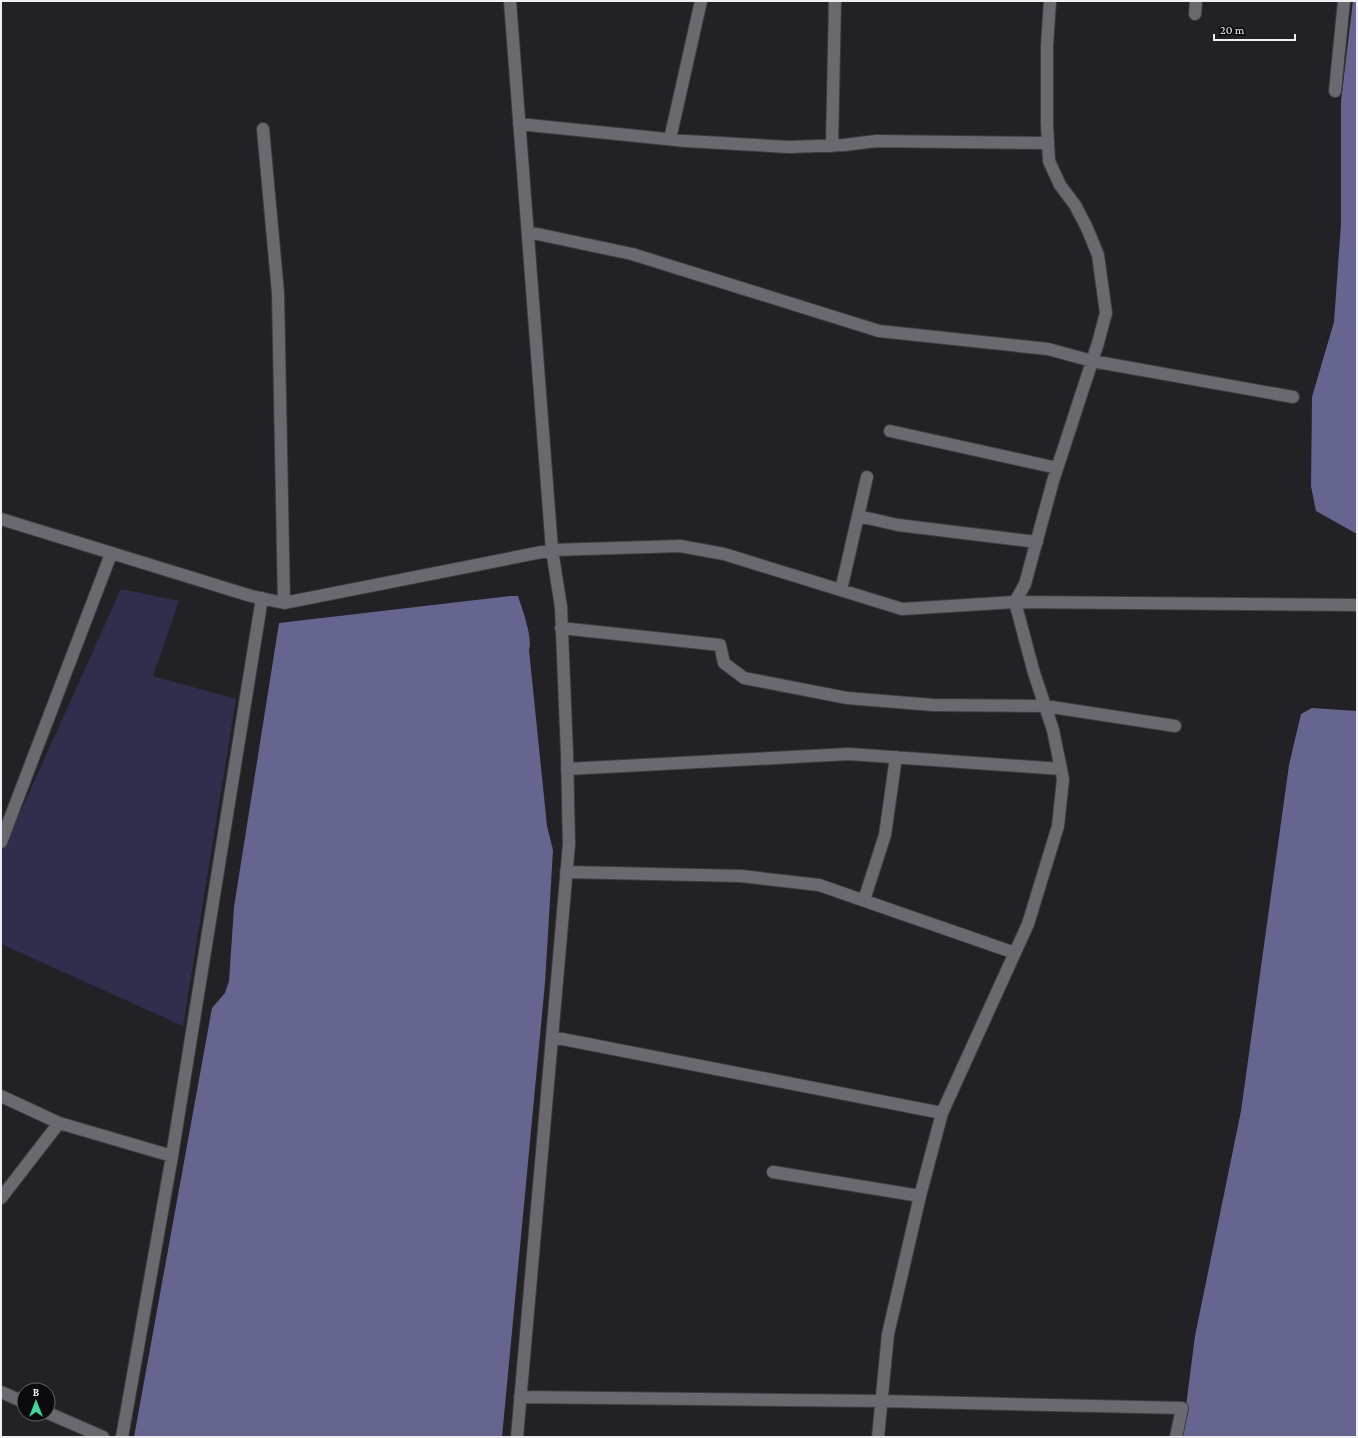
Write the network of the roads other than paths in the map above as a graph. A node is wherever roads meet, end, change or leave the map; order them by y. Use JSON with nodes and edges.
{"nodes":[{"id":1,"x":510,"y":1,"type":"edge"},
{"id":2,"x":701,"y":1,"type":"edge"},
{"id":3,"x":835,"y":1,"type":"edge"},
{"id":4,"x":1050,"y":1,"type":"edge"},
{"id":5,"x":1196,"y":1,"type":"edge"},
{"id":6,"x":1344,"y":1,"type":"edge"},
{"id":7,"x":1195,"y":14,"type":"dead end"},
{"id":8,"x":1335,"y":90,"type":"dead end"},
{"id":9,"x":519,"y":124,"type":"junction"},
{"id":10,"x":263,"y":128,"type":"dead end"},
{"id":11,"x":670,"y":139,"type":"junction"},
{"id":12,"x":1048,"y":143,"type":"junction"},
{"id":13,"x":832,"y":146,"type":"junction"},
{"id":14,"x":528,"y":232,"type":"junction"},
{"id":15,"x":1092,"y":361,"type":"junction"},
{"id":16,"x":1293,"y":397,"type":"dead end"},
{"id":17,"x":890,"y":431,"type":"dead end"},
{"id":18,"x":1057,"y":468,"type":"junction"},
{"id":19,"x":867,"y":477,"type":"dead end"},
{"id":20,"x":858,"y":516,"type":"junction"},
{"id":21,"x":1,"y":519,"type":"edge"},
{"id":22,"x":1037,"y":542,"type":"junction"},
{"id":23,"x":552,"y":550,"type":"junction"},
{"id":24,"x":111,"y":554,"type":"junction"},
{"id":25,"x":840,"y":590,"type":"junction"},
{"id":26,"x":262,"y":598,"type":"junction"},
{"id":27,"x":1015,"y":602,"type":"junction"},
{"id":28,"x":284,"y":603,"type":"junction"},
{"id":29,"x":1357,"y":605,"type":"edge"},
{"id":30,"x":561,"y":628,"type":"junction"},
{"id":31,"x":1045,"y":706,"type":"junction"},
{"id":32,"x":1176,"y":726,"type":"dead end"},
{"id":33,"x":896,"y":757,"type":"junction"},
{"id":34,"x":567,"y":769,"type":"junction"},
{"id":35,"x":1061,"y":769,"type":"junction"},
{"id":36,"x":1,"y":842,"type":"edge"},
{"id":37,"x":566,"y":872,"type":"junction"},
{"id":38,"x":864,"y":900,"type":"junction"},
{"id":39,"x":1015,"y":953,"type":"junction"},
{"id":40,"x":552,"y":1037,"type":"junction"},
{"id":41,"x":1,"y":1096,"type":"edge"},
{"id":42,"x":942,"y":1113,"type":"junction"},
{"id":43,"x":59,"y":1123,"type":"junction"},
{"id":44,"x":172,"y":1156,"type":"junction"},
{"id":45,"x":773,"y":1172,"type":"dead end"},
{"id":46,"x":920,"y":1196,"type":"junction"},
{"id":47,"x":1,"y":1198,"type":"edge"},
{"id":48,"x":1,"y":1392,"type":"edge"},
{"id":49,"x":520,"y":1397,"type":"junction"},
{"id":50,"x":16,"y":1399,"type":"edge"},
{"id":51,"x":881,"y":1401,"type":"junction"},
{"id":52,"x":56,"y":1416,"type":"edge"},
{"id":53,"x":103,"y":1437,"type":"edge"},
{"id":54,"x":122,"y":1437,"type":"edge"},
{"id":55,"x":517,"y":1437,"type":"edge"},
{"id":56,"x":878,"y":1437,"type":"edge"},
{"id":57,"x":1176,"y":1437,"type":"edge"}],
"edges":[{"from":1,"to":9,"type":"street"},
{"from":2,"to":11,"type":"street"},
{"from":3,"to":13,"type":"street"},
{"from":4,"to":12,"type":"street"},
{"from":5,"to":7,"type":"street"},
{"from":6,"to":8,"type":"street"},
{"from":9,"to":11,"type":"street"},
{"from":9,"to":14,"type":"street"},
{"from":10,"to":28,"type":"street"},
{"from":11,"to":13,"type":"street"},
{"from":12,"to":13,"type":"street"},
{"from":12,"to":15,"type":"street"},
{"from":14,"to":15,"type":"street"},
{"from":14,"to":23,"type":"street"},
{"from":15,"to":16,"type":"street"},
{"from":15,"to":18,"type":"street"},
{"from":17,"to":18,"type":"street"},
{"from":18,"to":22,"type":"street"},
{"from":19,"to":20,"type":"street"},
{"from":20,"to":22,"type":"street"},
{"from":20,"to":25,"type":"street"},
{"from":21,"to":24,"type":"street"},
{"from":22,"to":27,"type":"street"},
{"from":23,"to":25,"type":"street"},
{"from":23,"to":28,"type":"street"},
{"from":23,"to":30,"type":"street"},
{"from":24,"to":26,"type":"street"},
{"from":24,"to":36,"type":"street"},
{"from":25,"to":27,"type":"street"},
{"from":26,"to":28,"type":"street"},
{"from":26,"to":44,"type":"street"},
{"from":27,"to":29,"type":"street"},
{"from":27,"to":31,"type":"street"},
{"from":30,"to":31,"type":"street"},
{"from":30,"to":34,"type":"street"},
{"from":31,"to":32,"type":"street"},
{"from":31,"to":35,"type":"street"},
{"from":33,"to":34,"type":"street"},
{"from":33,"to":35,"type":"street"},
{"from":33,"to":38,"type":"street"},
{"from":34,"to":37,"type":"street"},
{"from":35,"to":39,"type":"street"},
{"from":37,"to":38,"type":"street"},
{"from":37,"to":40,"type":"street"},
{"from":38,"to":39,"type":"street"},
{"from":39,"to":42,"type":"street"},
{"from":40,"to":42,"type":"street"},
{"from":40,"to":49,"type":"street"},
{"from":41,"to":43,"type":"street"},
{"from":42,"to":46,"type":"street"},
{"from":43,"to":44,"type":"street"},
{"from":43,"to":47,"type":"street"},
{"from":44,"to":54,"type":"street"},
{"from":45,"to":46,"type":"street"},
{"from":46,"to":51,"type":"street"},
{"from":48,"to":50,"type":"street"},
{"from":49,"to":51,"type":"street"},
{"from":49,"to":55,"type":"street"},
{"from":51,"to":56,"type":"street"},
{"from":51,"to":57,"type":"street"},
{"from":52,"to":53,"type":"street"}]}
